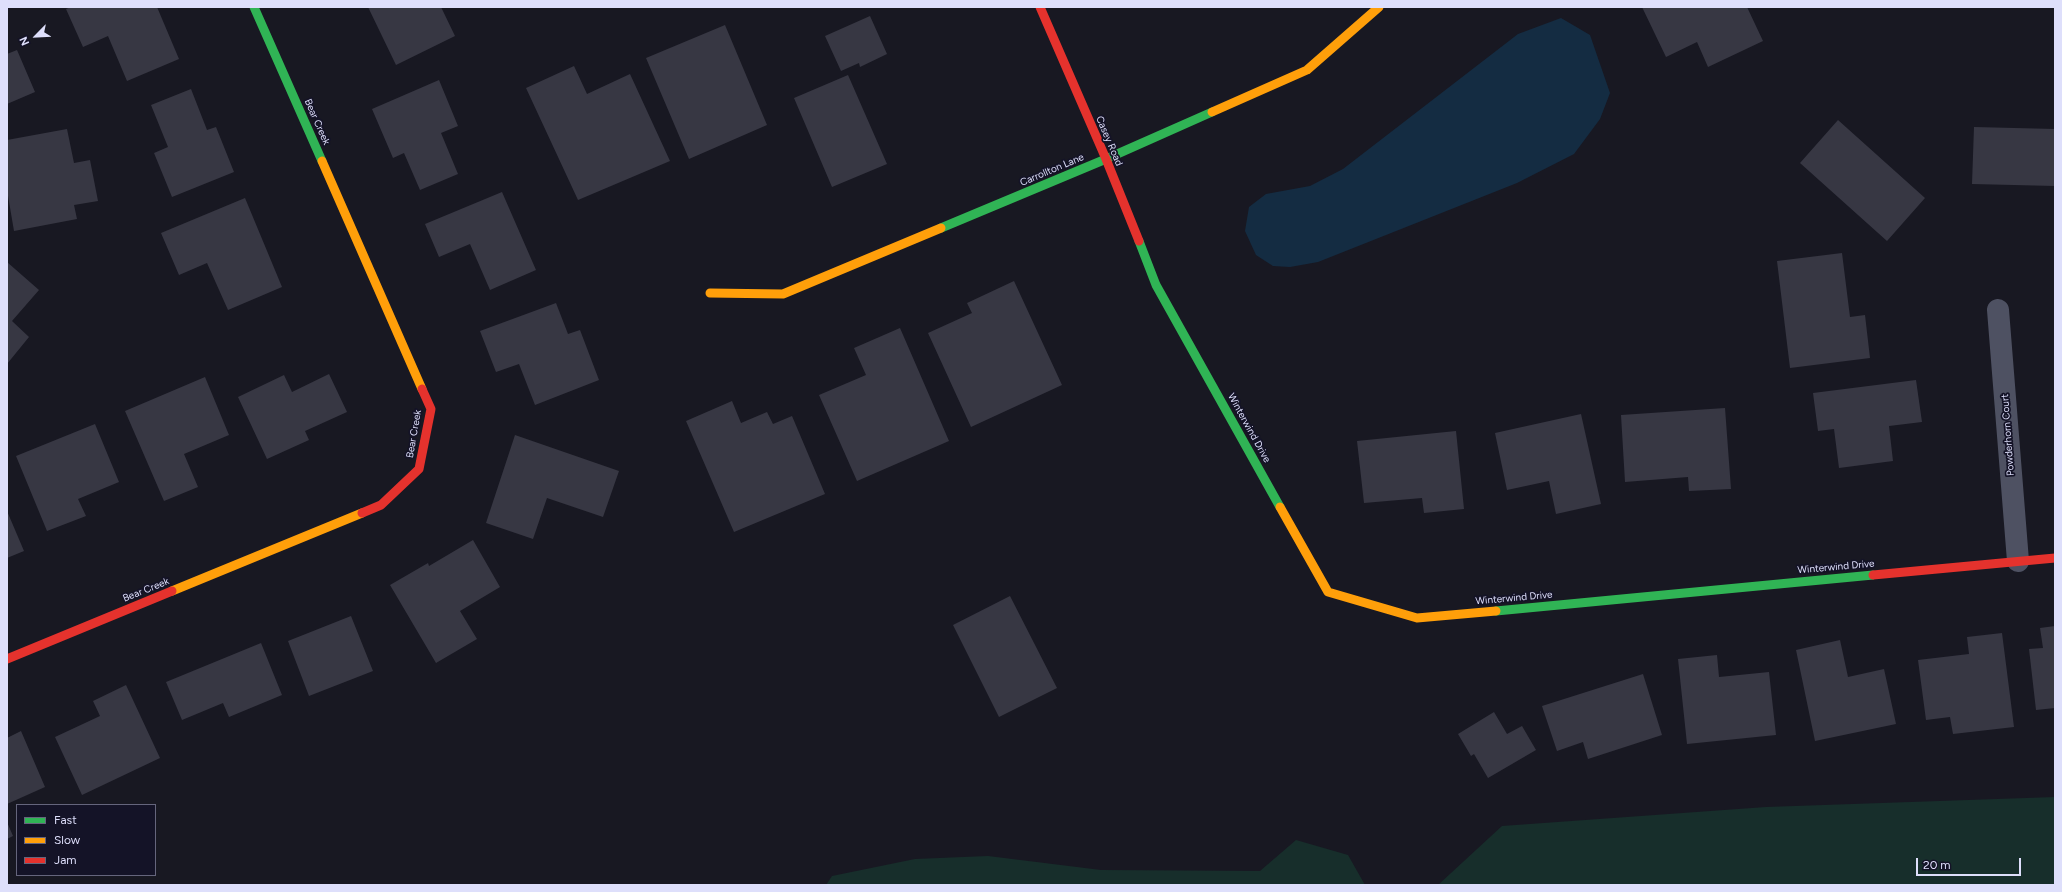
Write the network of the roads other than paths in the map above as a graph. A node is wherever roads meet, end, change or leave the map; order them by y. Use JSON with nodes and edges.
{"nodes":[{"id":1,"x":254,"y":7,"type":"edge"},
{"id":2,"x":1040,"y":7,"type":"edge"},
{"id":3,"x":1379,"y":7,"type":"edge"},
{"id":4,"x":1106,"y":159,"type":"junction"},
{"id":5,"x":1156,"y":285,"type":"joint"},
{"id":6,"x":710,"y":293,"type":"dead end"},
{"id":7,"x":1998,"y":310,"type":"dead end"},
{"id":8,"x":2055,"y":558,"type":"edge"},
{"id":9,"x":2018,"y":561,"type":"junction"},
{"id":10,"x":7,"y":659,"type":"edge"}],
"edges":[{"from":1,"to":10,"type":"street","name":"Bear Creek"},
{"from":2,"to":4,"type":"street","name":"Casey Road"},
{"from":3,"to":4,"type":"street","name":"Carrollton Lane"},
{"from":4,"to":5,"type":"street","name":"Casey Road"},
{"from":4,"to":6,"type":"street","name":"Carrollton Lane"},
{"from":5,"to":9,"type":"street","name":"Winterwind Drive"},
{"from":7,"to":9,"type":"street","name":"Powderhorn Court"},
{"from":8,"to":9,"type":"street","name":"Winterwind Drive"}]}
